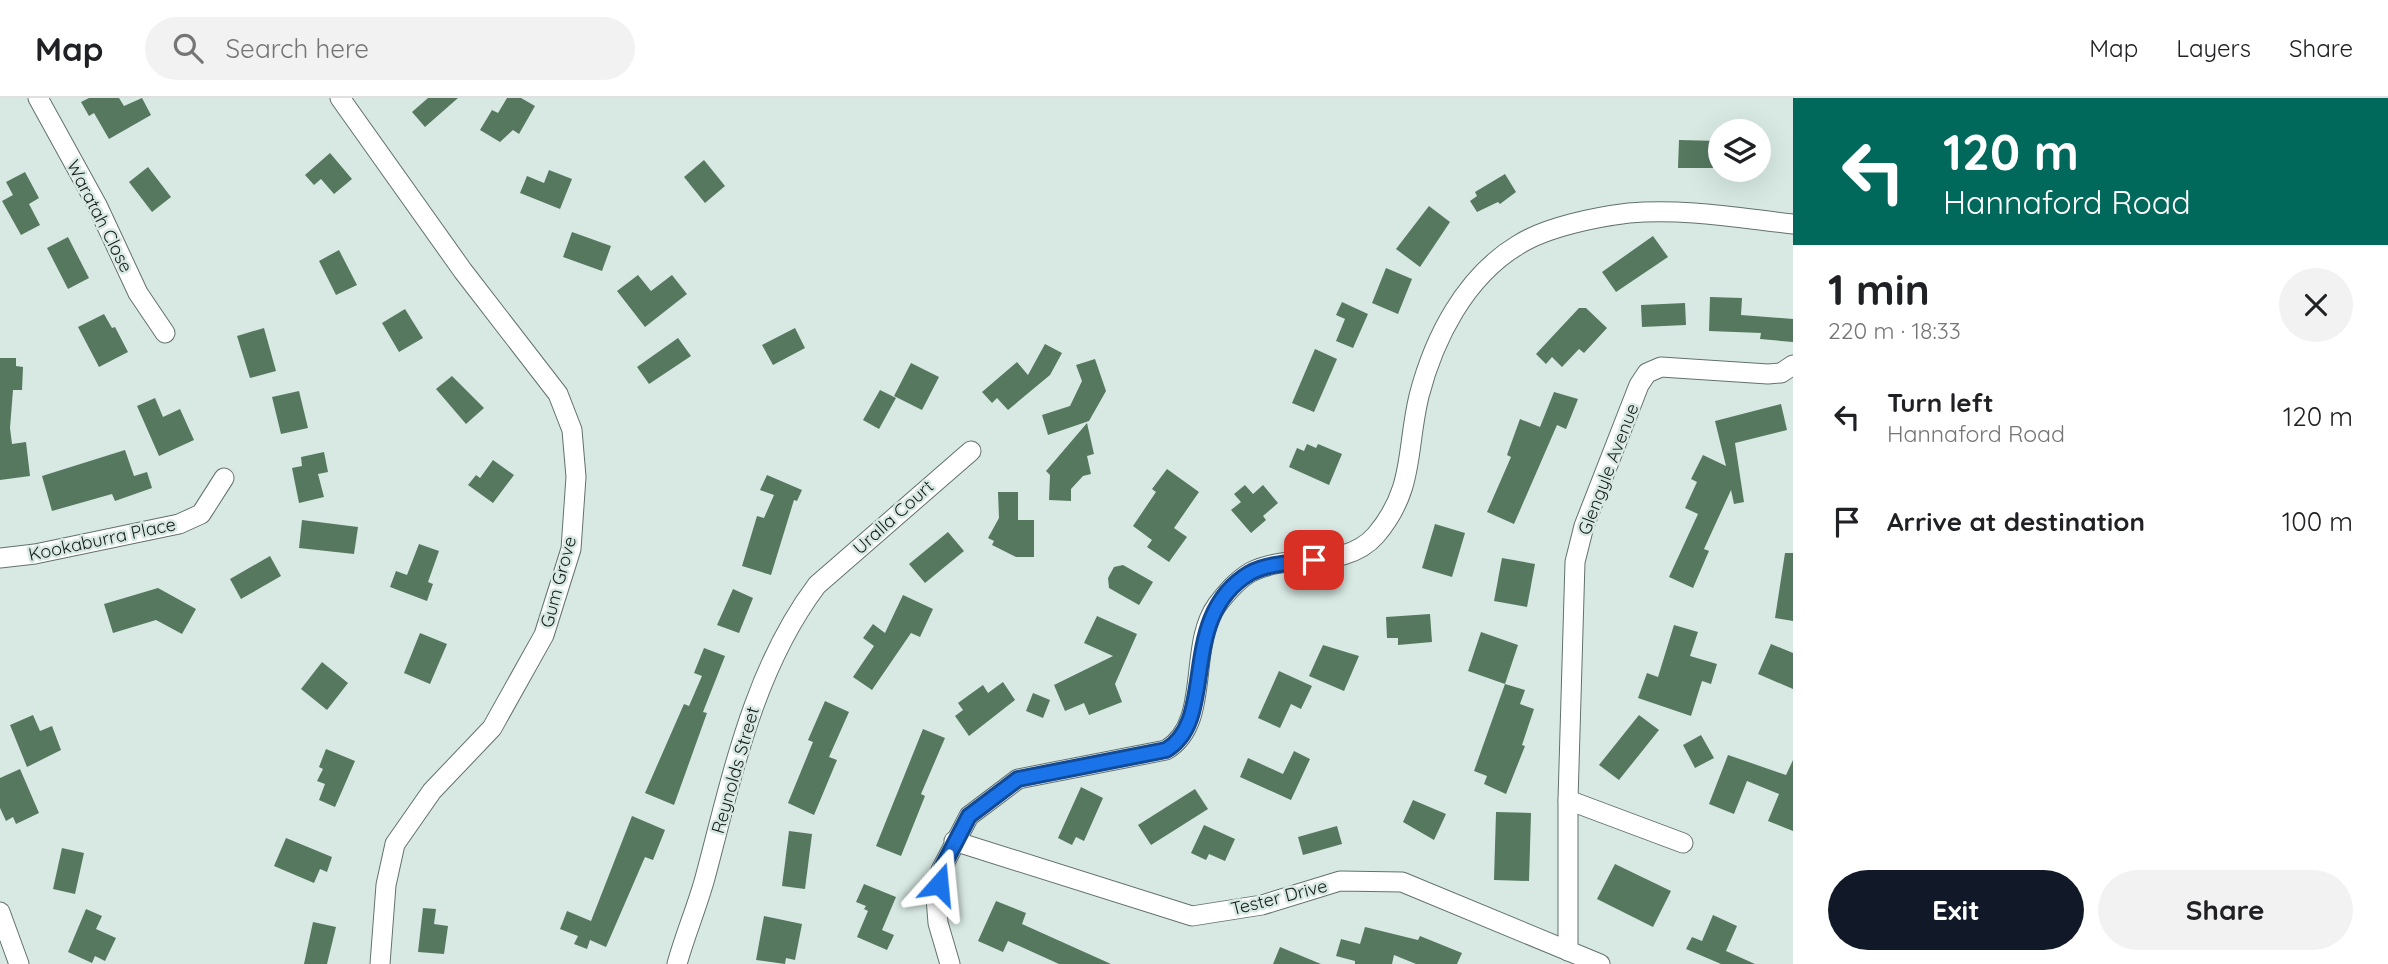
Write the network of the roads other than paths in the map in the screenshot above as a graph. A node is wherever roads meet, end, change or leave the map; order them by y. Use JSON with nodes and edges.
{"nodes":[{"id":1,"x":38,"y":98,"type":"edge"},
{"id":2,"x":340,"y":98,"type":"edge"},
{"id":3,"x":1793,"y":223,"type":"edge"},
{"id":4,"x":165,"y":333,"type":"dead end"},
{"id":5,"x":1793,"y":365,"type":"edge"},
{"id":6,"x":971,"y":451,"type":"dead end"},
{"id":7,"x":224,"y":478,"type":"dead end"},
{"id":8,"x":0,"y":558,"type":"edge"},
{"id":9,"x":817,"y":585,"type":"joint"},
{"id":10,"x":1568,"y":800,"type":"junction"},
{"id":11,"x":954,"y":841,"type":"junction"},
{"id":12,"x":1683,"y":843,"type":"dead end"},
{"id":13,"x":0,"y":912,"type":"edge"},
{"id":14,"x":1568,"y":951,"type":"junction"},
{"id":15,"x":19,"y":964,"type":"edge"},
{"id":16,"x":380,"y":964,"type":"edge"},
{"id":17,"x":677,"y":964,"type":"edge"},
{"id":18,"x":950,"y":964,"type":"edge"},
{"id":19,"x":1600,"y":964,"type":"edge"}],
"edges":[{"from":1,"to":4,"type":"street","name":"Waratah Close"},
{"from":2,"to":16,"type":"street","name":"Gum Grove"},
{"from":3,"to":11,"type":"street"},
{"from":5,"to":10,"type":"street","name":"Glengyle Avenue"},
{"from":6,"to":9,"type":"street","name":"Uralla Court"},
{"from":7,"to":8,"type":"street","name":"Kookaburra Place"},
{"from":9,"to":17,"type":"street","name":"Reynolds Street"},
{"from":10,"to":12,"type":"street"},
{"from":10,"to":14,"type":"street","name":"Glengyle Avenue"},
{"from":11,"to":14,"type":"street","name":"Tester Drive"},
{"from":11,"to":18,"type":"street"},
{"from":13,"to":15,"type":"street"},
{"from":14,"to":19,"type":"street","name":"Tester Drive"}]}
